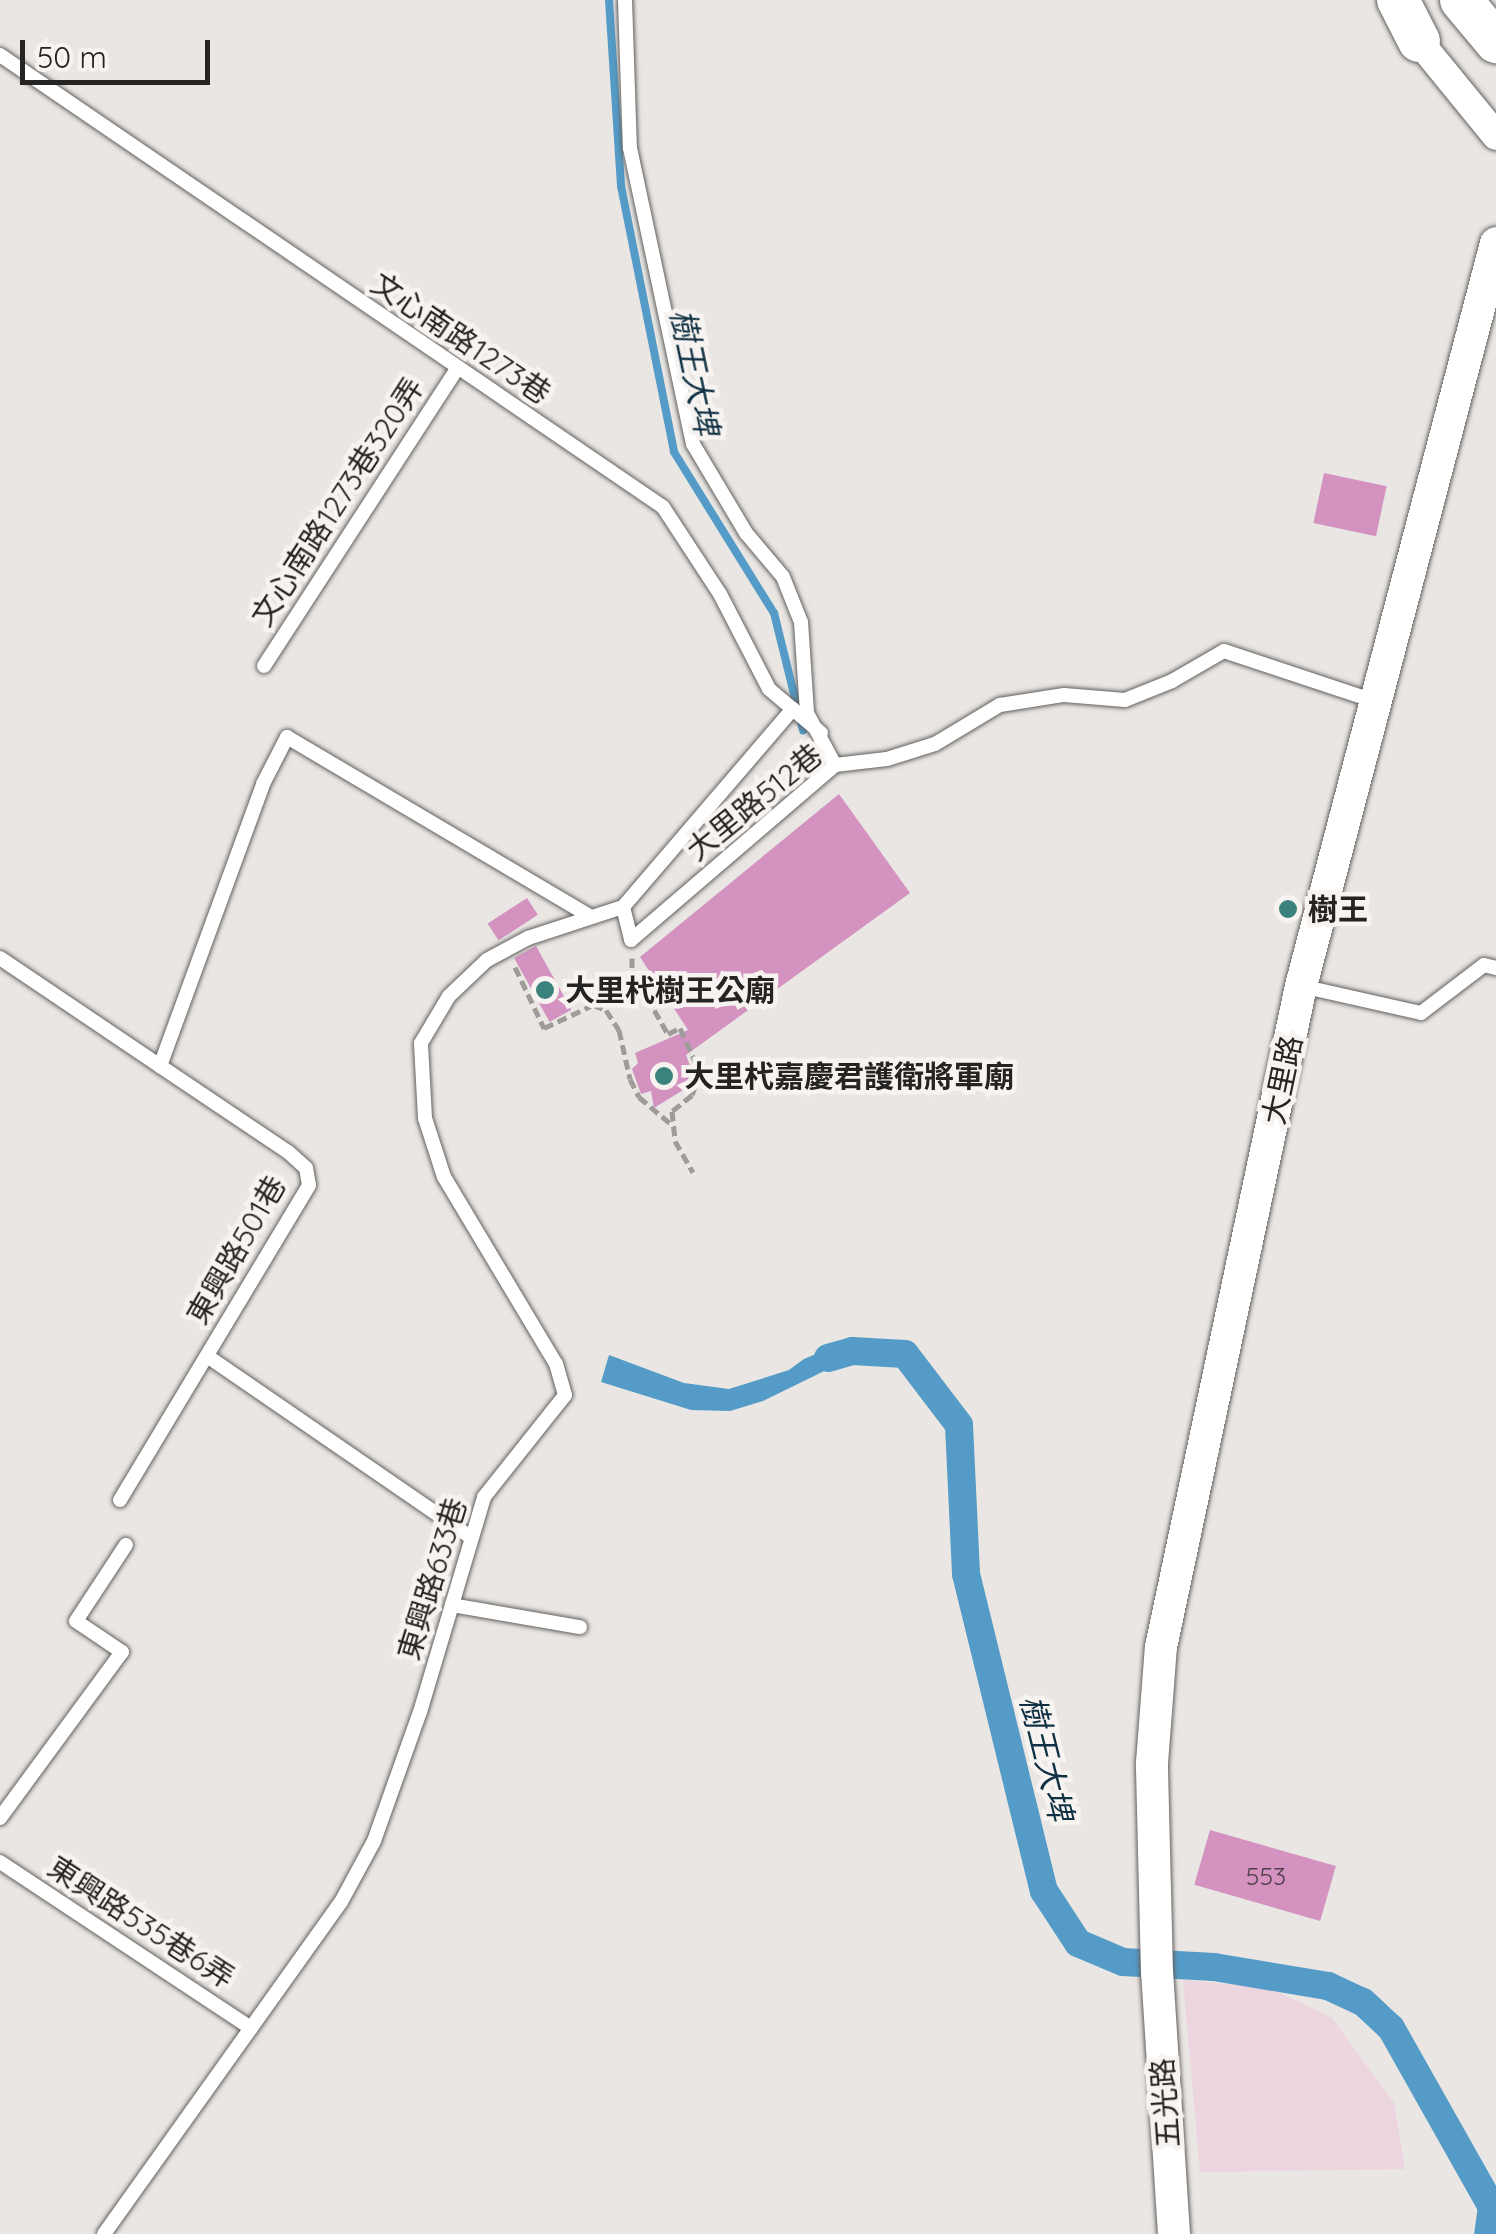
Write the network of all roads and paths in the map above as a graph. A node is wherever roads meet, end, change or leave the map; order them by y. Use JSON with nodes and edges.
{"nodes":[{"id":1,"x":626,"y":0,"type":"edge"},
{"id":2,"x":1384,"y":0,"type":"edge"},
{"id":3,"x":1398,"y":0,"type":"edge"},
{"id":4,"x":1461,"y":0,"type":"edge"},
{"id":5,"x":1419,"y":41,"type":"junction"},
{"id":6,"x":1496,"y":42,"type":"edge"},
{"id":7,"x":0,"y":55,"type":"edge"},
{"id":8,"x":1496,"y":136,"type":"edge"},
{"id":9,"x":1496,"y":243,"type":"edge"},
{"id":10,"x":456,"y":369,"type":"junction"},
{"id":11,"x":264,"y":666,"type":"dead end"},
{"id":12,"x":1374,"y":702,"type":"junction"},
{"id":13,"x":794,"y":709,"type":"junction"},
{"id":14,"x":819,"y":732,"type":"junction"},
{"id":15,"x":836,"y":765,"type":"junction"},
{"id":16,"x":623,"y":907,"type":"junction"},
{"id":17,"x":590,"y":916,"type":"junction"},
{"id":18,"x":631,"y":940,"type":"junction"},
{"id":19,"x":508,"y":948,"type":"junction"},
{"id":20,"x":0,"y":958,"type":"edge"},
{"id":21,"x":1496,"y":968,"type":"edge"},
{"id":22,"x":1302,"y":986,"type":"junction"},
{"id":23,"x":160,"y":1066,"type":"junction"},
{"id":24,"x":671,"y":1124,"type":"junction"},
{"id":25,"x":693,"y":1172,"type":"dead end"},
{"id":26,"x":207,"y":1356,"type":"junction"},
{"id":27,"x":120,"y":1500,"type":"dead end"},
{"id":28,"x":472,"y":1538,"type":"junction"},
{"id":29,"x":126,"y":1545,"type":"dead end"},
{"id":30,"x":452,"y":1605,"type":"junction"},
{"id":31,"x":580,"y":1627,"type":"dead end"},
{"id":32,"x":0,"y":1818,"type":"edge"},
{"id":33,"x":0,"y":1862,"type":"edge"},
{"id":34,"x":1157,"y":1973,"type":"joint"},
{"id":35,"x":252,"y":2028,"type":"junction"},
{"id":36,"x":104,"y":2234,"type":"edge"},
{"id":37,"x":1174,"y":2234,"type":"edge"}],
"edges":[{"from":1,"to":14,"type":"lane"},
{"from":2,"to":5,"type":"street"},
{"from":3,"to":5,"type":"main road"},
{"from":4,"to":6,"type":"main road"},
{"from":5,"to":8,"type":"street"},
{"from":7,"to":10,"type":"lane","name":"文心南路1273巷"},
{"from":9,"to":12,"type":"street","name":"大里路"},
{"from":10,"to":11,"type":"lane","name":"文心南路1273巷320弄"},
{"from":10,"to":13,"type":"lane","name":"文心南路1273巷"},
{"from":12,"to":15,"type":"lane","name":"大里路512巷"},
{"from":12,"to":22,"type":"street","name":"大里路"},
{"from":13,"to":14,"type":"lane","name":"文心南路1273巷"},
{"from":13,"to":16,"type":"lane","name":"大里路512巷"},
{"from":14,"to":15,"type":"lane"},
{"from":15,"to":18,"type":"lane","name":"大里路512巷"},
{"from":16,"to":17,"type":"lane","name":"東興路633巷"},
{"from":16,"to":18,"type":"lane"},
{"from":17,"to":19,"type":"lane","name":"東興路633巷"},
{"from":17,"to":23,"type":"lane"},
{"from":18,"to":24,"type":"path"},
{"from":19,"to":24,"type":"path"},
{"from":19,"to":28,"type":"lane","name":"東興路633巷"},
{"from":20,"to":23,"type":"lane"},
{"from":21,"to":22,"type":"lane"},
{"from":22,"to":34,"type":"street","name":"大里路"},
{"from":23,"to":26,"type":"lane","name":"東興路501巷"},
{"from":24,"to":25,"type":"path"},
{"from":26,"to":27,"type":"lane","name":"東興路501巷"},
{"from":26,"to":28,"type":"lane","name":"東興路501巷"},
{"from":28,"to":30,"type":"lane","name":"東興路633巷"},
{"from":29,"to":32,"type":"lane"},
{"from":30,"to":31,"type":"lane"},
{"from":30,"to":35,"type":"lane","name":"東興路633巷"},
{"from":33,"to":35,"type":"lane","name":"東興路535巷6弄"},
{"from":34,"to":37,"type":"street","name":"五光路"},
{"from":35,"to":36,"type":"lane","name":"東興路633巷"}]}
